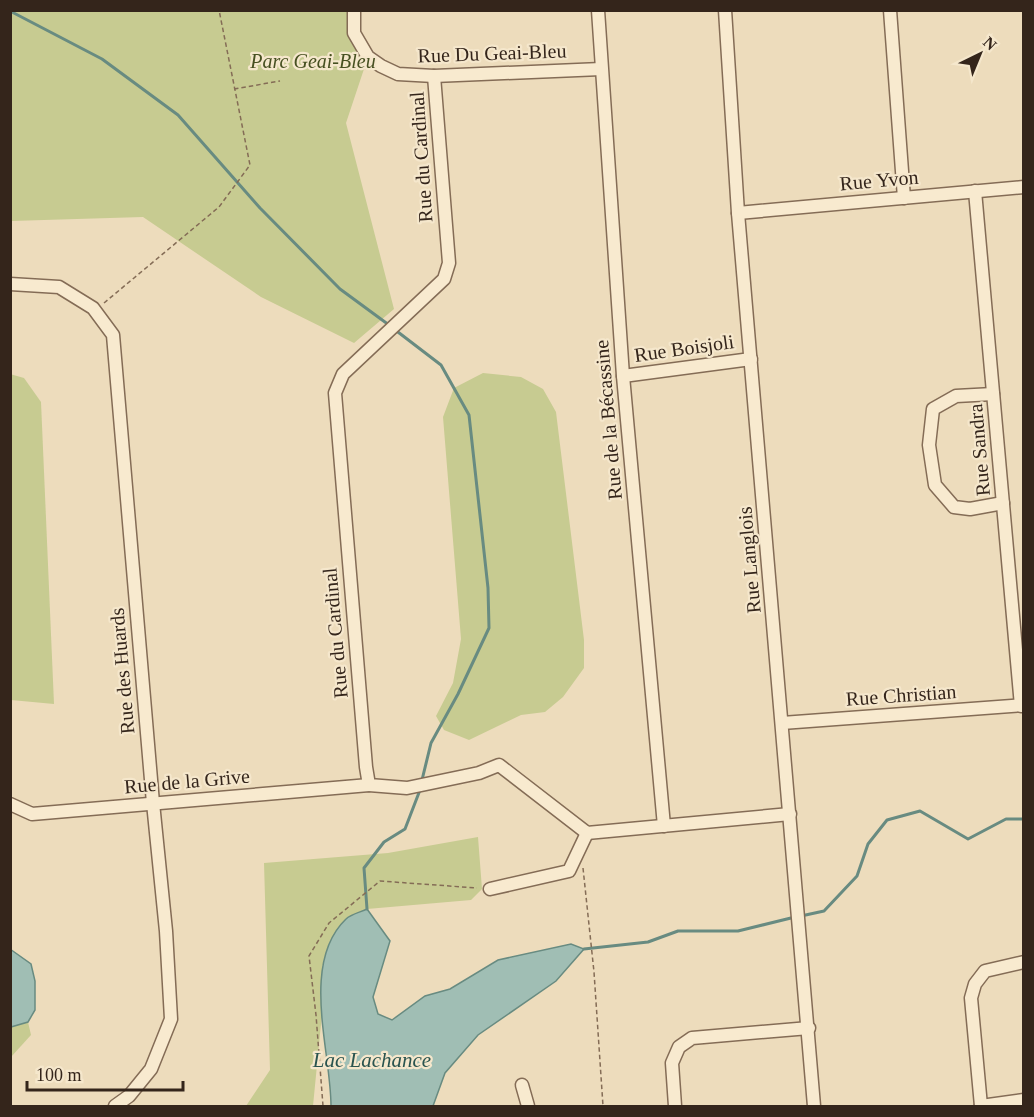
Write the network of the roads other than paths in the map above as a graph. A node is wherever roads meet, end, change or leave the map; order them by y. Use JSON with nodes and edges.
{"nodes":[{"id":1,"x":354,"y":10,"type":"edge"},
{"id":2,"x":597,"y":10,"type":"edge"},
{"id":3,"x":725,"y":10,"type":"edge"},
{"id":4,"x":890,"y":10,"type":"edge"},
{"id":5,"x":601,"y":69,"type":"junction"},
{"id":6,"x":434,"y":76,"type":"junction"},
{"id":7,"x":1023,"y":187,"type":"edge"},
{"id":8,"x":975,"y":191,"type":"junction"},
{"id":9,"x":904,"y":198,"type":"junction"},
{"id":10,"x":738,"y":213,"type":"junction"},
{"id":11,"x":10,"y":284,"type":"edge"},
{"id":12,"x":751,"y":358,"type":"junction"},
{"id":13,"x":623,"y":376,"type":"junction"},
{"id":14,"x":993,"y":394,"type":"junction"},
{"id":15,"x":1003,"y":503,"type":"junction"},
{"id":16,"x":1022,"y":706,"type":"edge"},
{"id":17,"x":782,"y":723,"type":"junction"},
{"id":18,"x":369,"y":785,"type":"junction"},
{"id":19,"x":10,"y":804,"type":"edge"},
{"id":20,"x":153,"y":804,"type":"junction"},
{"id":21,"x":790,"y":814,"type":"junction"},
{"id":22,"x":664,"y":826,"type":"junction"},
{"id":23,"x":587,"y":833,"type":"junction"},
{"id":24,"x":490,"y":889,"type":"road end"},
{"id":25,"x":1023,"y":962,"type":"edge"},
{"id":26,"x":809,"y":1028,"type":"junction"},
{"id":27,"x":522,"y":1085,"type":"dead end"},
{"id":28,"x":1023,"y":1100,"type":"edge"},
{"id":29,"x":981,"y":1106,"type":"edge"},
{"id":30,"x":115,"y":1107,"type":"edge"},
{"id":31,"x":528,"y":1107,"type":"edge"},
{"id":32,"x":675,"y":1107,"type":"edge"},
{"id":33,"x":814,"y":1107,"type":"edge"}],
"edges":[{"from":1,"to":6,"type":"street","name":"Rue Du Geai-Bleu"},
{"from":2,"to":5,"type":"street","name":"Rue de la Bécassine"},
{"from":3,"to":10,"type":"street","name":"Rue Langlois"},
{"from":4,"to":9,"type":"street"},
{"from":5,"to":6,"type":"street","name":"Rue Du Geai-Bleu"},
{"from":5,"to":13,"type":"street","name":"Rue de la Bécassine"},
{"from":6,"to":18,"type":"street","name":"Rue du Cardinal"},
{"from":7,"to":8,"type":"street","name":"Rue Yvon"},
{"from":8,"to":9,"type":"street","name":"Rue Yvon"},
{"from":8,"to":14,"type":"street","name":"Rue Sandra"},
{"from":9,"to":10,"type":"street","name":"Rue Yvon"},
{"from":10,"to":12,"type":"street","name":"Rue Langlois"},
{"from":11,"to":20,"type":"street","name":"Rue des Huards"},
{"from":12,"to":13,"type":"street","name":"Rue Boisjoli"},
{"from":12,"to":17,"type":"street","name":"Rue Langlois"},
{"from":13,"to":22,"type":"street","name":"Rue de la Bécassine"},
{"from":14,"to":15,"type":"street","name":"Rue Sandra"},
{"from":14,"to":15,"type":"street"},
{"from":15,"to":16,"type":"street","name":"Rue Sandra"},
{"from":16,"to":17,"type":"street","name":"Rue Christian"},
{"from":17,"to":21,"type":"street","name":"Rue Langlois"},
{"from":18,"to":20,"type":"street","name":"Rue de la Grive"},
{"from":18,"to":23,"type":"street"},
{"from":19,"to":20,"type":"street","name":"Rue de la Grive"},
{"from":20,"to":30,"type":"street","name":"Rue des Huards"},
{"from":21,"to":22,"type":"street"},
{"from":21,"to":26,"type":"street","name":"Rue Langlois"},
{"from":22,"to":23,"type":"street"},
{"from":23,"to":24,"type":"street"},
{"from":25,"to":29,"type":"street"},
{"from":26,"to":32,"type":"street"},
{"from":26,"to":33,"type":"street","name":"Rue Langlois"},
{"from":27,"to":31,"type":"street"},
{"from":28,"to":29,"type":"street"}]}
